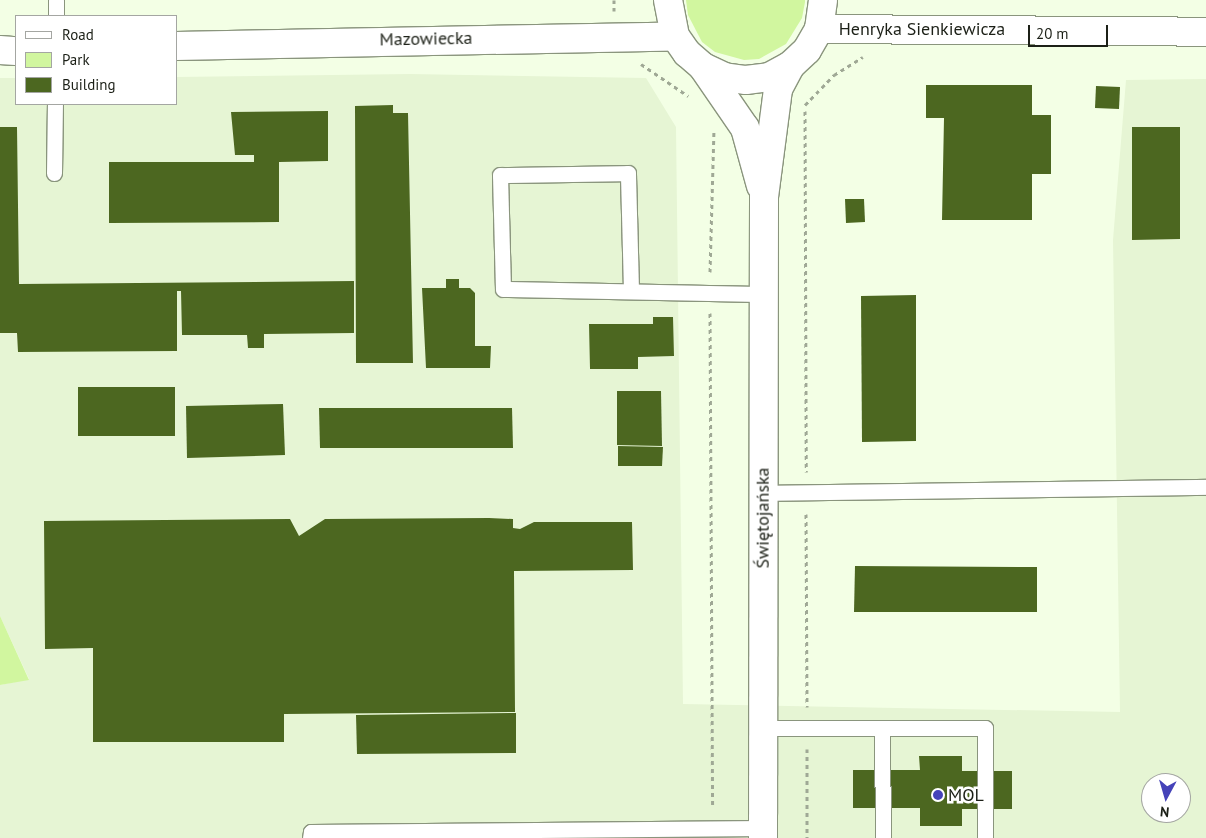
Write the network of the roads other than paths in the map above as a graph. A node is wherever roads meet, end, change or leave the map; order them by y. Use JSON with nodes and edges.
{"nodes":[{"id":1,"x":56,"y":0,"type":"edge"},
{"id":2,"x":668,"y":0,"type":"edge"},
{"id":3,"x":823,"y":0,"type":"edge"},
{"id":4,"x":56,"y":15,"type":"edge"},
{"id":5,"x":819,"y":29,"type":"junction"},
{"id":6,"x":1200,"y":35,"type":"edge"},
{"id":7,"x":676,"y":36,"type":"junction"},
{"id":8,"x":178,"y":46,"type":"edge"},
{"id":9,"x":0,"y":50,"type":"edge"},
{"id":10,"x":15,"y":50,"type":"edge"},
{"id":11,"x":790,"y":66,"type":"junction"},
{"id":12,"x":703,"y":67,"type":"junction"},
{"id":13,"x":55,"y":105,"type":"edge"},
{"id":14,"x":54,"y":173,"type":"dead end"},
{"id":15,"x":764,"y":198,"type":"junction"},
{"id":16,"x":631,"y":290,"type":"junction"},
{"id":17,"x":764,"y":294,"type":"junction"},
{"id":18,"x":1206,"y":487,"type":"edge"},
{"id":19,"x":763,"y":493,"type":"junction"},
{"id":20,"x":763,"y":728,"type":"junction"},
{"id":21,"x":882,"y":728,"type":"junction"},
{"id":22,"x":763,"y":833,"type":"edge"},
{"id":23,"x":310,"y":838,"type":"edge"},
{"id":24,"x":883,"y":838,"type":"edge"},
{"id":25,"x":985,"y":838,"type":"edge"}],
"edges":[{"from":1,"to":4,"type":"lane"},
{"from":2,"to":7,"type":"main road"},
{"from":3,"to":5,"type":"main road"},
{"from":5,"to":6,"type":"main road","name":"Henryka Sienkiewicza"},
{"from":5,"to":11,"type":"main road"},
{"from":7,"to":8,"type":"main road","name":"Mazowiecka"},
{"from":7,"to":12,"type":"main road"},
{"from":9,"to":10,"type":"main road"},
{"from":11,"to":12,"type":"main road"},
{"from":11,"to":15,"type":"main road","name":"Świętojańska"},
{"from":12,"to":15,"type":"main road","name":"Świętojańska"},
{"from":13,"to":14,"type":"lane"},
{"from":15,"to":17,"type":"main road","name":"Świętojańska"},
{"from":16,"to":16,"type":"lane"},
{"from":16,"to":17,"type":"lane"},
{"from":17,"to":19,"type":"main road","name":"Świętojańska"},
{"from":18,"to":19,"type":"lane"},
{"from":19,"to":20,"type":"main road","name":"Świętojańska"},
{"from":20,"to":21,"type":"lane"},
{"from":20,"to":22,"type":"main road","name":"Świętojańska"},
{"from":21,"to":24,"type":"lane"},
{"from":21,"to":25,"type":"lane"},
{"from":22,"to":23,"type":"lane"}]}
